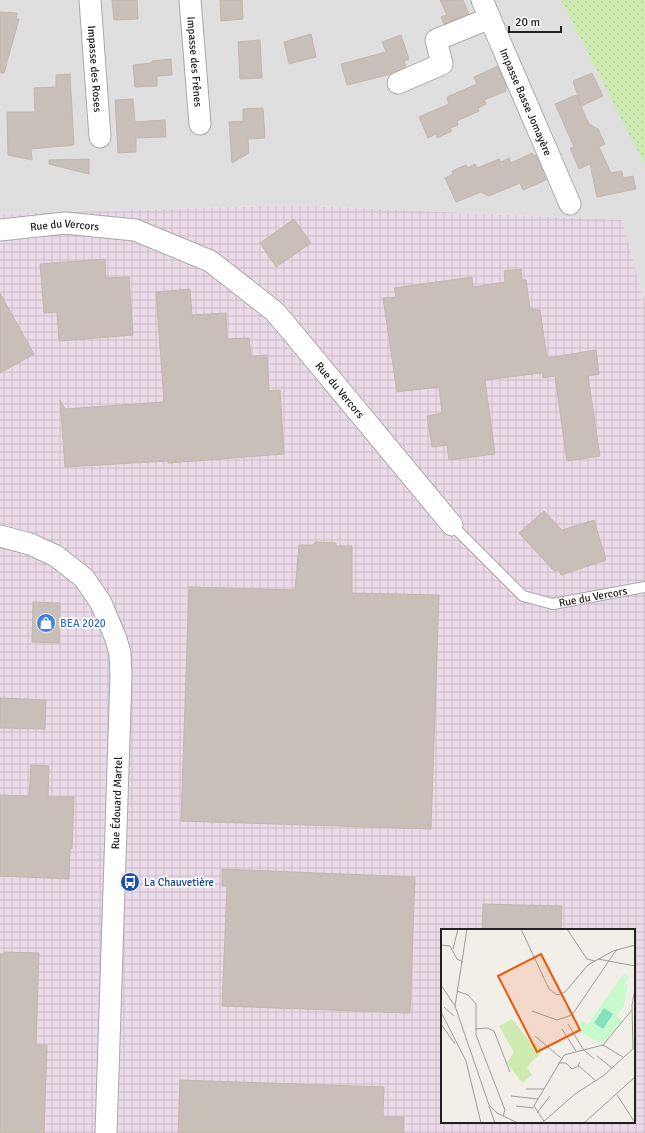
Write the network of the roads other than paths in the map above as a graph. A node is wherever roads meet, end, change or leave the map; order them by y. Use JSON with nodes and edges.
{"nodes":[{"id":1,"x":90,"y":0,"type":"edge"},
{"id":2,"x":190,"y":0,"type":"edge"},
{"id":3,"x":486,"y":9,"type":"edge"},
{"id":4,"x":398,"y":83,"type":"dead end"},
{"id":5,"x":200,"y":124,"type":"dead end"},
{"id":6,"x":100,"y":137,"type":"dead end"},
{"id":7,"x":570,"y":204,"type":"dead end"},
{"id":8,"x":0,"y":230,"type":"edge"},
{"id":9,"x":452,"y":525,"type":"joint"},
{"id":10,"x":0,"y":536,"type":"edge"},
{"id":11,"x":645,"y":587,"type":"edge"},
{"id":12,"x":106,"y":1133,"type":"edge"}],
"edges":[{"from":1,"to":6,"type":"street","name":"Impasse des Roses"},
{"from":2,"to":5,"type":"street","name":"Impasse des Frênes"},
{"from":3,"to":4,"type":"street"},
{"from":3,"to":7,"type":"street","name":"Impasse Basse Jomayère"},
{"from":8,"to":9,"type":"street","name":"Rue du Vercors"},
{"from":9,"to":11,"type":"lane","name":"Rue du Vercors"},
{"from":10,"to":12,"type":"street","name":"Rue Édouard Martel"}]}
